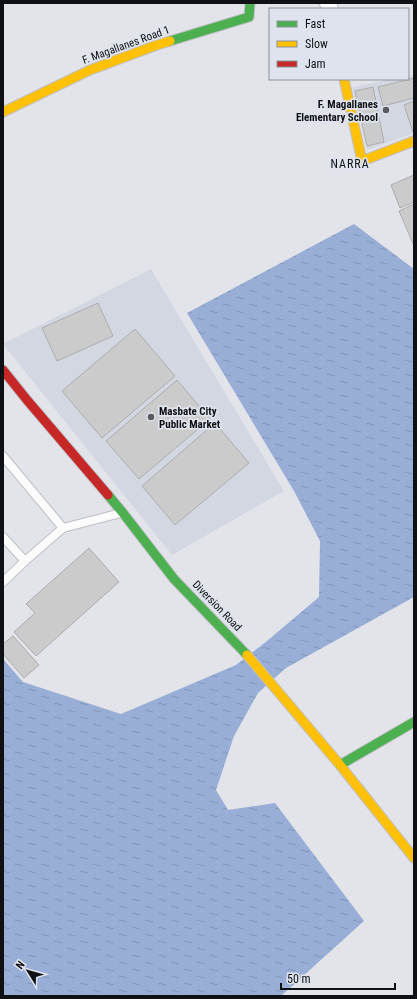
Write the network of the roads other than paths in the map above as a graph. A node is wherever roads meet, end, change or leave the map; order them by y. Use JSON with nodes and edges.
{"nodes":[{"id":1,"x":250,"y":3,"type":"edge"},
{"id":2,"x":344,"y":80,"type":"edge"},
{"id":3,"x":3,"y":112,"type":"edge"},
{"id":4,"x":414,"y":141,"type":"edge"},
{"id":5,"x":4,"y":373,"type":"edge"},
{"id":6,"x":3,"y":456,"type":"edge"},
{"id":7,"x":123,"y":513,"type":"junction"},
{"id":8,"x":63,"y":528,"type":"junction"},
{"id":9,"x":3,"y":537,"type":"edge"},
{"id":10,"x":25,"y":561,"type":"junction"},
{"id":11,"x":3,"y":582,"type":"edge"},
{"id":12,"x":414,"y":722,"type":"edge"},
{"id":13,"x":340,"y":765,"type":"junction"},
{"id":14,"x":414,"y":858,"type":"edge"}],
"edges":[{"from":1,"to":3,"type":"street","name":"F. Magallanes Road 1"},
{"from":2,"to":4,"type":"street"},
{"from":5,"to":7,"type":"street","name":"Diversion Road"},
{"from":6,"to":8,"type":"lane"},
{"from":7,"to":8,"type":"lane"},
{"from":7,"to":13,"type":"street","name":"Diversion Road"},
{"from":8,"to":10,"type":"lane"},
{"from":9,"to":10,"type":"lane"},
{"from":10,"to":11,"type":"lane"},
{"from":12,"to":13,"type":"street"},
{"from":13,"to":14,"type":"street","name":"Diversion Road"}]}
